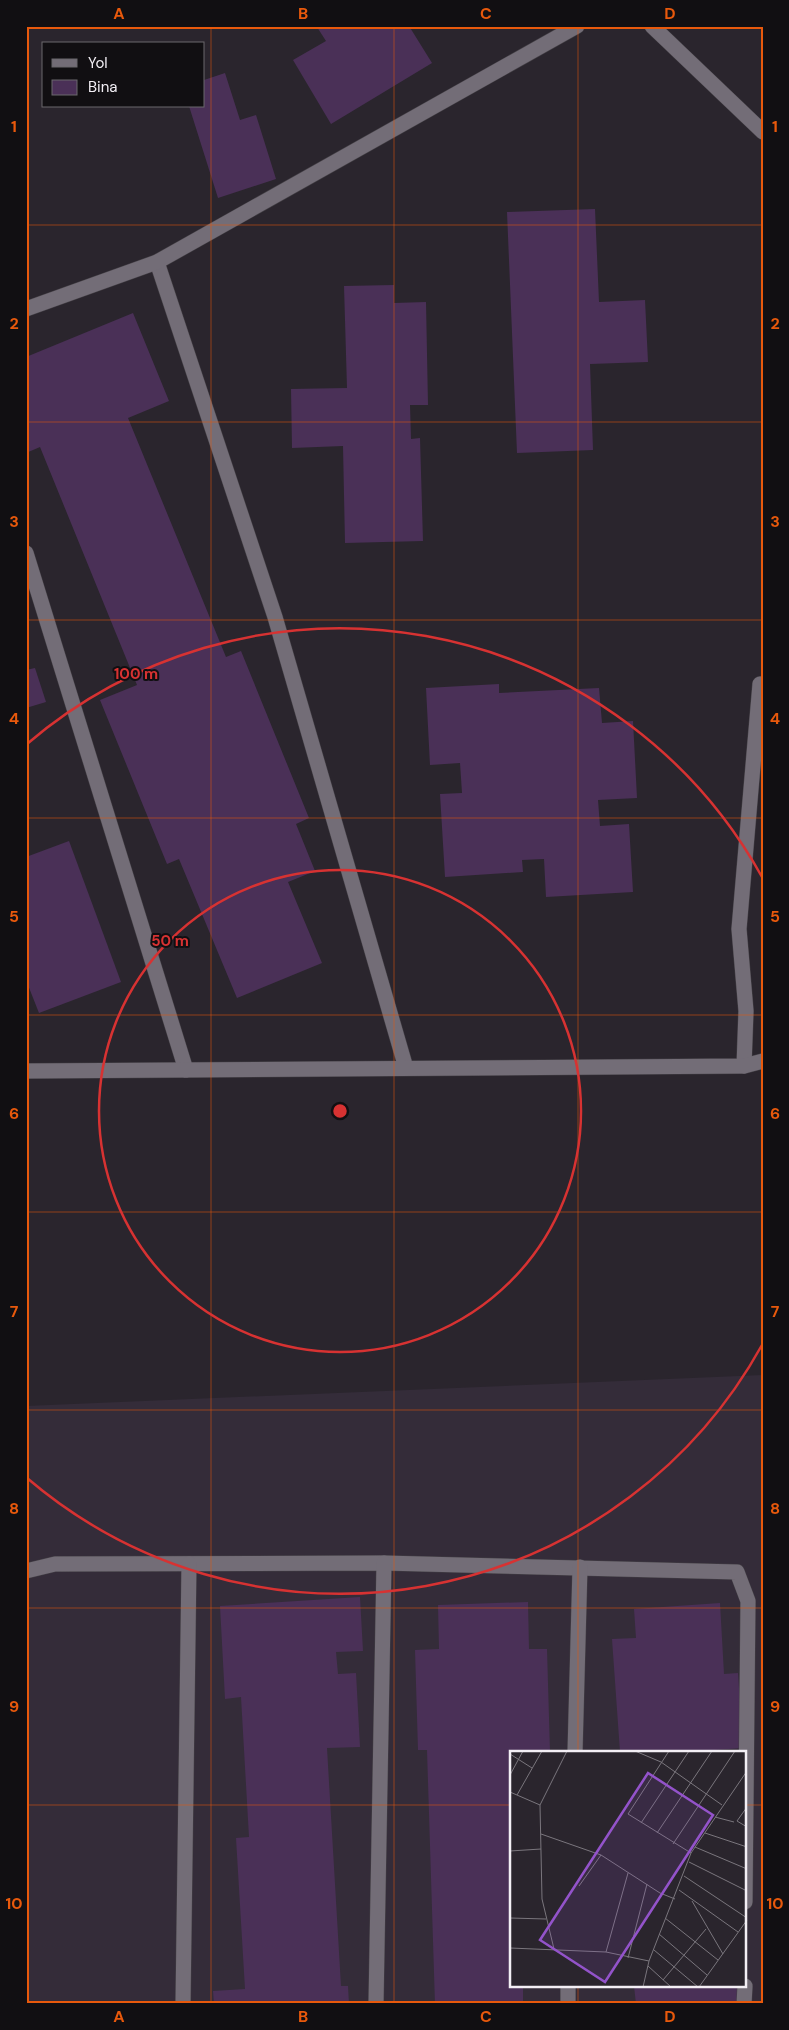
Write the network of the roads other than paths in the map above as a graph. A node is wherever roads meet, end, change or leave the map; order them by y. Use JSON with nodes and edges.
{"nodes":[{"id":1,"x":577,"y":26,"type":"edge"},
{"id":2,"x":652,"y":26,"type":"edge"},
{"id":3,"x":763,"y":132,"type":"edge"},
{"id":4,"x":157,"y":262,"type":"junction"},
{"id":5,"x":26,"y":309,"type":"edge"},
{"id":6,"x":26,"y":553,"type":"edge"},
{"id":7,"x":760,"y":684,"type":"dead end"},
{"id":8,"x":763,"y":1061,"type":"edge"},
{"id":9,"x":744,"y":1066,"type":"junction"},
{"id":10,"x":406,"y":1068,"type":"junction"},
{"id":11,"x":186,"y":1070,"type":"junction"},
{"id":12,"x":26,"y":1071,"type":"edge"},
{"id":13,"x":384,"y":1563,"type":"junction"},
{"id":14,"x":189,"y":1564,"type":"junction"},
{"id":15,"x":580,"y":1567,"type":"junction"},
{"id":16,"x":26,"y":1571,"type":"edge"},
{"id":17,"x":575,"y":1751,"type":"edge"},
{"id":18,"x":746,"y":1802,"type":"edge"},
{"id":19,"x":568,"y":1988,"type":"edge"},
{"id":20,"x":744,"y":1988,"type":"edge"},
{"id":21,"x":183,"y":2004,"type":"edge"},
{"id":22,"x":376,"y":2004,"type":"edge"},
{"id":23,"x":568,"y":2004,"type":"edge"},
{"id":24,"x":744,"y":2004,"type":"edge"}],
"edges":[{"from":1,"to":4,"type":"street"},
{"from":2,"to":3,"type":"street"},
{"from":4,"to":5,"type":"street"},
{"from":4,"to":10,"type":"street"},
{"from":6,"to":11,"type":"street"},
{"from":7,"to":9,"type":"street"},
{"from":8,"to":9,"type":"street"},
{"from":9,"to":10,"type":"street"},
{"from":10,"to":11,"type":"street"},
{"from":11,"to":12,"type":"street"},
{"from":13,"to":14,"type":"street"},
{"from":13,"to":15,"type":"street"},
{"from":13,"to":22,"type":"street"},
{"from":14,"to":16,"type":"street"},
{"from":14,"to":21,"type":"street"},
{"from":15,"to":17,"type":"street"},
{"from":15,"to":18,"type":"street"},
{"from":19,"to":23,"type":"street"},
{"from":20,"to":24,"type":"street"}]}
